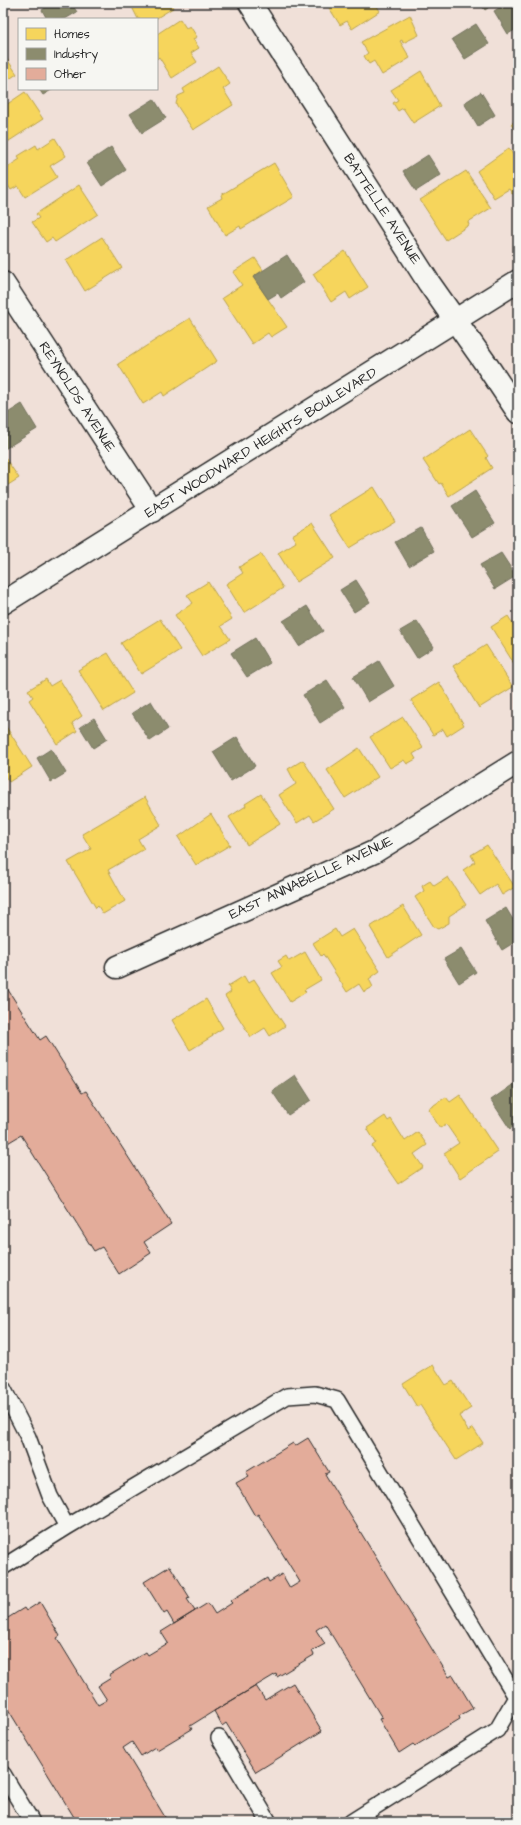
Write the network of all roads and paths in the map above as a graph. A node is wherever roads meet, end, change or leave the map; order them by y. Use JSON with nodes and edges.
{"nodes":[{"id":1,"x":250,"y":3,"type":"edge"},
{"id":2,"x":518,"y":281,"type":"edge"},
{"id":3,"x":3,"y":283,"type":"edge"},
{"id":4,"x":456,"y":321,"type":"junction"},
{"id":5,"x":518,"y":412,"type":"edge"},
{"id":6,"x":152,"y":511,"type":"junction"},
{"id":7,"x":3,"y":604,"type":"edge"},
{"id":8,"x":518,"y":762,"type":"edge"},
{"id":9,"x":117,"y":967,"type":"dead end"},
{"id":10,"x":3,"y":1388,"type":"edge"},
{"id":11,"x":68,"y":1527,"type":"junction"},
{"id":12,"x":3,"y":1567,"type":"edge"},
{"id":13,"x":219,"y":1738,"type":"dead end"},
{"id":14,"x":3,"y":1774,"type":"edge"},
{"id":15,"x":32,"y":1822,"type":"edge"},
{"id":16,"x":269,"y":1822,"type":"edge"},
{"id":17,"x":351,"y":1822,"type":"edge"}],
"edges":[{"from":1,"to":4,"type":"street","name":"BATTELLE AVENUE"},
{"from":2,"to":4,"type":"street","name":"EAST WOODWARD HEIGHTS BOULEVARD"},
{"from":3,"to":6,"type":"street","name":"REYNOLDS AVENUE"},
{"from":4,"to":5,"type":"street","name":"BATTELLE AVENUE"},
{"from":4,"to":6,"type":"street","name":"EAST WOODWARD HEIGHTS BOULEVARD"},
{"from":6,"to":7,"type":"street","name":"EAST WOODWARD HEIGHTS BOULEVARD"},
{"from":8,"to":9,"type":"street","name":"EAST ANNABELLE AVENUE"},
{"from":10,"to":11,"type":"lane"},
{"from":11,"to":12,"type":"lane"},
{"from":11,"to":17,"type":"lane"},
{"from":13,"to":16,"type":"lane"},
{"from":14,"to":15,"type":"lane"}]}
